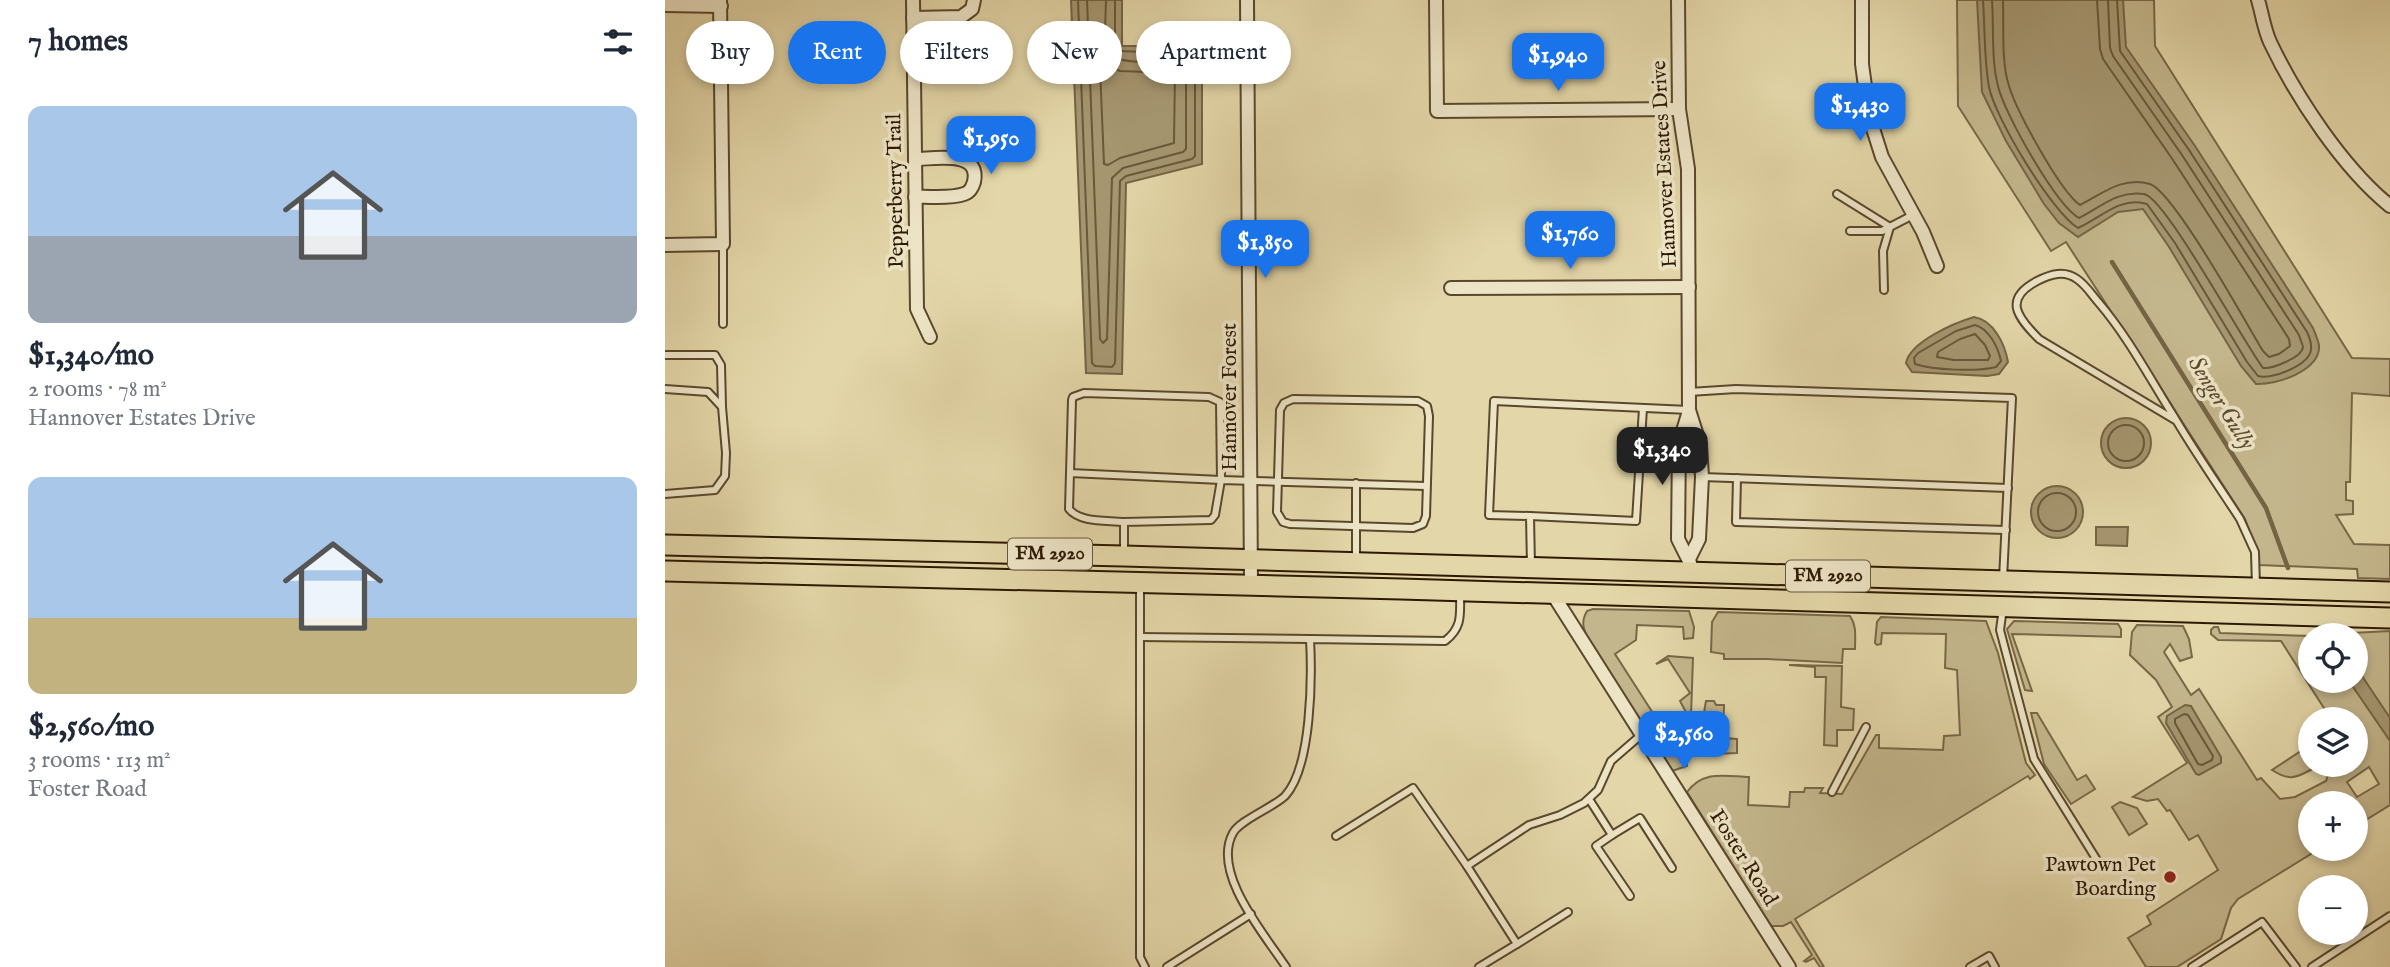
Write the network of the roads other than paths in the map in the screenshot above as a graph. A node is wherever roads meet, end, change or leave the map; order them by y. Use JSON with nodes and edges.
{"nodes":[{"id":1,"x":913,"y":0,"type":"edge"},
{"id":2,"x":974,"y":0,"type":"edge"},
{"id":3,"x":1247,"y":0,"type":"edge"},
{"id":4,"x":1436,"y":0,"type":"edge"},
{"id":5,"x":1678,"y":0,"type":"edge"},
{"id":6,"x":1862,"y":0,"type":"edge"},
{"id":7,"x":2259,"y":0,"type":"edge"},
{"id":8,"x":721,"y":3,"type":"edge"},
{"id":9,"x":665,"y":5,"type":"edge"},
{"id":10,"x":913,"y":18,"type":"junction"},
{"id":11,"x":1679,"y":109,"type":"junction"},
{"id":12,"x":915,"y":159,"type":"junction"},
{"id":13,"x":1837,"y":194,"type":"dead end"},
{"id":14,"x":915,"y":197,"type":"junction"},
{"id":15,"x":2390,"y":206,"type":"edge"},
{"id":16,"x":1913,"y":215,"type":"junction"},
{"id":17,"x":1890,"y":227,"type":"junction"},
{"id":18,"x":1850,"y":231,"type":"dead end"},
{"id":19,"x":723,"y":244,"type":"junction"},
{"id":20,"x":665,"y":245,"type":"edge"},
{"id":21,"x":1937,"y":266,"type":"dead end"},
{"id":22,"x":1689,"y":287,"type":"junction"},
{"id":23,"x":1451,"y":288,"type":"dead end"},
{"id":24,"x":1884,"y":290,"type":"dead end"},
{"id":25,"x":723,"y":324,"type":"dead end"},
{"id":26,"x":930,"y":338,"type":"dead end"},
{"id":27,"x":665,"y":355,"type":"edge"},
{"id":28,"x":665,"y":389,"type":"edge"},
{"id":29,"x":1689,"y":392,"type":"junction"},
{"id":30,"x":722,"y":407,"type":"junction"},
{"id":31,"x":1643,"y":408,"type":"junction"},
{"id":32,"x":1689,"y":410,"type":"junction"},
{"id":33,"x":2175,"y":420,"type":"junction"},
{"id":34,"x":1070,"y":473,"type":"junction"},
{"id":35,"x":1702,"y":477,"type":"junction"},
{"id":36,"x":1737,"y":478,"type":"junction"},
{"id":37,"x":1220,"y":480,"type":"junction"},
{"id":38,"x":1250,"y":480,"type":"junction"},
{"id":39,"x":1277,"y":481,"type":"junction"},
{"id":40,"x":1356,"y":483,"type":"junction"},
{"id":41,"x":1426,"y":486,"type":"junction"},
{"id":42,"x":2008,"y":488,"type":"junction"},
{"id":43,"x":665,"y":494,"type":"edge"},
{"id":44,"x":1530,"y":516,"type":"junction"},
{"id":45,"x":1123,"y":522,"type":"junction"},
{"id":46,"x":1355,"y":526,"type":"junction"},
{"id":47,"x":2006,"y":530,"type":"junction"},
{"id":48,"x":665,"y":545,"type":"edge"},
{"id":49,"x":1124,"y":556,"type":"junction"},
{"id":50,"x":1251,"y":560,"type":"junction"},
{"id":51,"x":1356,"y":563,"type":"junction"},
{"id":52,"x":1690,"y":566,"type":"junction"},
{"id":53,"x":1531,"y":568,"type":"junction"},
{"id":54,"x":665,"y":571,"type":"edge"},
{"id":55,"x":2003,"y":581,"type":"junction"},
{"id":56,"x":1140,"y":582,"type":"junction"},
{"id":57,"x":1251,"y":584,"type":"junction"},
{"id":58,"x":2256,"y":589,"type":"junction"},
{"id":59,"x":1460,"y":590,"type":"junction"},
{"id":60,"x":1552,"y":593,"type":"junction"},
{"id":61,"x":2390,"y":593,"type":"edge"},
{"id":62,"x":2003,"y":607,"type":"junction"},
{"id":63,"x":2390,"y":618,"type":"edge"},
{"id":64,"x":1140,"y":637,"type":"junction"},
{"id":65,"x":1310,"y":639,"type":"junction"},
{"id":66,"x":1866,"y":727,"type":"dead end"},
{"id":67,"x":1641,"y":735,"type":"junction"},
{"id":68,"x":1832,"y":792,"type":"dead end"},
{"id":69,"x":1589,"y":799,"type":"junction"},
{"id":70,"x":1612,"y":835,"type":"junction"},
{"id":71,"x":1336,"y":836,"type":"dead end"},
{"id":72,"x":2100,"y":865,"type":"dead end"},
{"id":73,"x":1467,"y":866,"type":"junction"},
{"id":74,"x":1672,"y":868,"type":"dead end"},
{"id":75,"x":1630,"y":896,"type":"dead end"},
{"id":76,"x":1568,"y":912,"type":"dead end"},
{"id":77,"x":1251,"y":914,"type":"junction"},
{"id":78,"x":2390,"y":916,"type":"edge"},
{"id":79,"x":1517,"y":944,"type":"junction"},
{"id":80,"x":1145,"y":967,"type":"edge"},
{"id":81,"x":1167,"y":967,"type":"edge"},
{"id":82,"x":1286,"y":967,"type":"edge"},
{"id":83,"x":1479,"y":967,"type":"edge"},
{"id":84,"x":1789,"y":967,"type":"edge"},
{"id":85,"x":1970,"y":967,"type":"edge"},
{"id":86,"x":1995,"y":967,"type":"edge"},
{"id":87,"x":2192,"y":967,"type":"edge"},
{"id":88,"x":2296,"y":967,"type":"edge"},
{"id":89,"x":2312,"y":967,"type":"edge"}],
"edges":[{"from":1,"to":10,"type":"street","name":"Pepperberry Trail"},
{"from":2,"to":10,"type":"street"},
{"from":3,"to":38,"type":"street","name":"Hannover Forest"},
{"from":4,"to":11,"type":"street"},
{"from":5,"to":11,"type":"street","name":"Hannover Estates Drive"},
{"from":6,"to":16,"type":"street"},
{"from":7,"to":15,"type":"street"},
{"from":8,"to":9,"type":"street"},
{"from":8,"to":19,"type":"street"},
{"from":10,"to":12,"type":"street","name":"Pepperberry Trail"},
{"from":11,"to":22,"type":"street","name":"Hannover Estates Drive"},
{"from":12,"to":14,"type":"street","name":"Pepperberry Trail"},
{"from":12,"to":14,"type":"street"},
{"from":13,"to":17,"type":"lane"},
{"from":14,"to":26,"type":"street","name":"Pepperberry Trail"},
{"from":16,"to":17,"type":"lane"},
{"from":16,"to":21,"type":"street"},
{"from":17,"to":18,"type":"lane"},
{"from":17,"to":24,"type":"lane"},
{"from":19,"to":20,"type":"street"},
{"from":19,"to":25,"type":"lane"},
{"from":22,"to":23,"type":"street"},
{"from":22,"to":29,"type":"street","name":"Hannover Estates Drive"},
{"from":27,"to":30,"type":"lane"},
{"from":28,"to":30,"type":"lane"},
{"from":29,"to":32,"type":"street","name":"Hannover Estates Drive"},
{"from":29,"to":42,"type":"lane"},
{"from":30,"to":43,"type":"lane"},
{"from":31,"to":32,"type":"lane"},
{"from":31,"to":44,"type":"lane"},
{"from":31,"to":44,"type":"lane"},
{"from":32,"to":35,"type":"street","name":"Hannover Estates Drive"},
{"from":32,"to":52,"type":"street","name":"Hannover Estates Drive"},
{"from":33,"to":33,"type":"lane"},
{"from":33,"to":58,"type":"lane"},
{"from":34,"to":37,"type":"lane"},
{"from":34,"to":37,"type":"lane"},
{"from":34,"to":45,"type":"lane"},
{"from":35,"to":36,"type":"lane"},
{"from":35,"to":52,"type":"street","name":"Hannover Estates Drive"},
{"from":36,"to":42,"type":"lane"},
{"from":36,"to":47,"type":"lane"},
{"from":37,"to":38,"type":"lane"},
{"from":37,"to":45,"type":"lane"},
{"from":38,"to":39,"type":"lane"},
{"from":38,"to":50,"type":"street","name":"Hannover Forest"},
{"from":39,"to":40,"type":"lane"},
{"from":39,"to":41,"type":"lane"},
{"from":39,"to":46,"type":"lane"},
{"from":40,"to":41,"type":"lane"},
{"from":40,"to":46,"type":"lane"},
{"from":41,"to":46,"type":"lane"},
{"from":42,"to":47,"type":"lane"},
{"from":44,"to":53,"type":"lane"},
{"from":45,"to":49,"type":"lane"},
{"from":46,"to":51,"type":"lane"},
{"from":47,"to":55,"type":"lane"},
{"from":48,"to":49,"type":"main road","name":"FM 2920","number":"FM 2920"},
{"from":49,"to":50,"type":"main road","name":"FM 2920","number":"FM 2920"},
{"from":50,"to":51,"type":"main road","name":"FM 2920","number":"FM 2920"},
{"from":50,"to":57,"type":"street","name":"Hannover Forest"},
{"from":51,"to":53,"type":"main road","name":"FM 2920","number":"FM 2920"},
{"from":52,"to":53,"type":"main road","name":"FM 2920","number":"FM 2920"},
{"from":52,"to":55,"type":"main road","name":"FM 2920","number":"FM 2920"},
{"from":54,"to":56,"type":"main road","name":"FM 2920","number":"FM 2920"},
{"from":55,"to":58,"type":"main road","name":"FM 2920","number":"FM 2920"},
{"from":56,"to":57,"type":"main road","name":"FM 2920","number":"FM 2920"},
{"from":56,"to":64,"type":"lane"},
{"from":57,"to":59,"type":"main road","name":"FM 2920","number":"FM 2920"},
{"from":58,"to":61,"type":"main road","name":"FM 2920","number":"FM 2920"},
{"from":59,"to":60,"type":"main road","name":"FM 2920","number":"FM 2920"},
{"from":59,"to":65,"type":"lane"},
{"from":60,"to":62,"type":"main road","name":"FM 2920","number":"FM 2920"},
{"from":60,"to":67,"type":"street","name":"Foster Road"},
{"from":62,"to":63,"type":"main road","name":"FM 2920","number":"FM 2920"},
{"from":62,"to":72,"type":"lane"},
{"from":64,"to":65,"type":"lane"},
{"from":64,"to":80,"type":"lane"},
{"from":65,"to":77,"type":"lane"},
{"from":66,"to":68,"type":"lane"},
{"from":67,"to":69,"type":"lane"},
{"from":67,"to":84,"type":"street","name":"Foster Road"},
{"from":69,"to":70,"type":"lane"},
{"from":69,"to":73,"type":"lane"},
{"from":70,"to":74,"type":"lane"},
{"from":70,"to":75,"type":"lane"},
{"from":71,"to":73,"type":"lane"},
{"from":73,"to":79,"type":"lane"},
{"from":76,"to":79,"type":"lane"},
{"from":77,"to":81,"type":"lane"},
{"from":77,"to":82,"type":"lane"},
{"from":78,"to":89,"type":"lane"},
{"from":79,"to":83,"type":"lane"},
{"from":85,"to":86,"type":"lane"},
{"from":87,"to":88,"type":"lane"}]}
